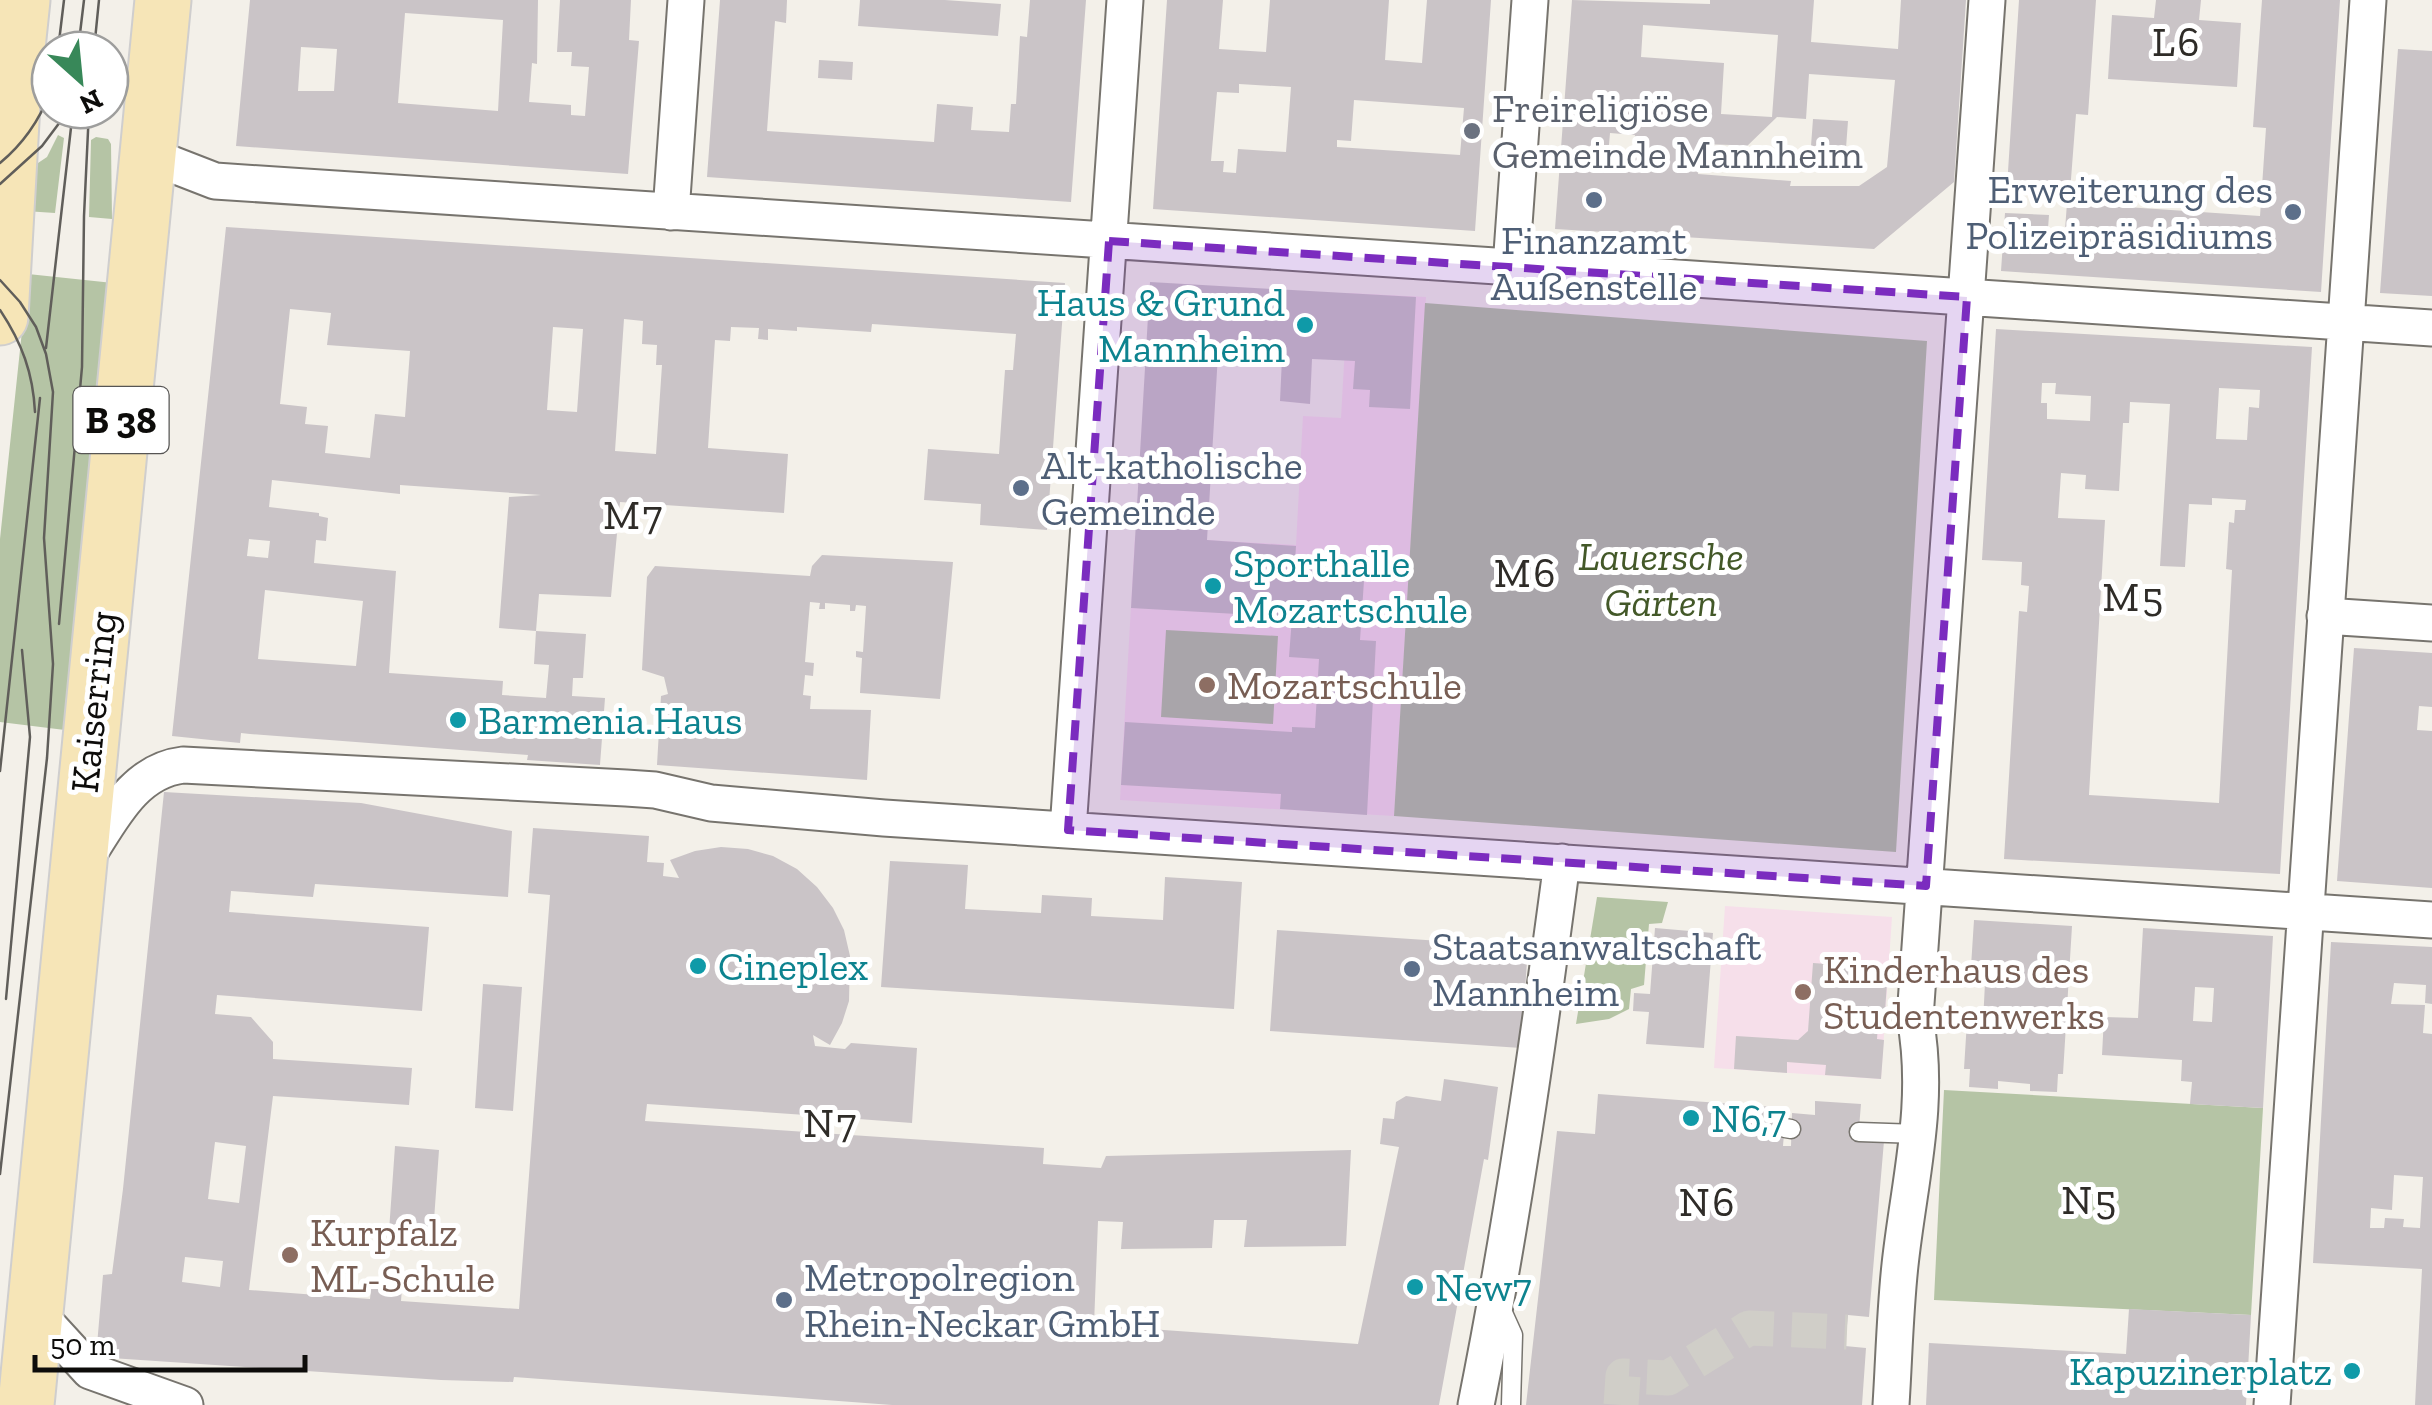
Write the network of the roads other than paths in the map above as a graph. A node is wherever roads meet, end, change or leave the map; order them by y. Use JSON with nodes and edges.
{"nodes":[{"id":1,"x":163,"y":0,"type":"edge"},
{"id":2,"x":686,"y":0,"type":"edge"},
{"id":3,"x":1125,"y":0,"type":"edge"},
{"id":4,"x":1530,"y":0,"type":"edge"},
{"id":5,"x":1987,"y":0,"type":"edge"},
{"id":6,"x":2368,"y":0,"type":"edge"},
{"id":7,"x":21,"y":12,"type":"edge"},
{"id":8,"x":137,"y":122,"type":"edge"},
{"id":9,"x":671,"y":212,"type":"junction"},
{"id":10,"x":1109,"y":240,"type":"junction"},
{"id":11,"x":1512,"y":267,"type":"junction"},
{"id":12,"x":1967,"y":297,"type":"junction"},
{"id":13,"x":0,"y":317,"type":"edge"},
{"id":14,"x":2346,"y":322,"type":"junction"},
{"id":15,"x":2432,"y":328,"type":"edge"},
{"id":16,"x":2325,"y":616,"type":"junction"},
{"id":17,"x":2432,"y":623,"type":"edge"},
{"id":18,"x":1068,"y":830,"type":"junction"},
{"id":19,"x":1562,"y":862,"type":"junction"},
{"id":20,"x":75,"y":876,"type":"junction"},
{"id":21,"x":1926,"y":886,"type":"junction"},
{"id":22,"x":2305,"y":911,"type":"junction"},
{"id":23,"x":2432,"y":920,"type":"edge"},
{"id":24,"x":1859,"y":1132,"type":"dead end"},
{"id":25,"x":1918,"y":1134,"type":"junction"},
{"id":26,"x":1498,"y":1299,"type":"junction"},
{"id":27,"x":35,"y":1311,"type":"junction"},
{"id":28,"x":1522,"y":1335,"type":"junction"},
{"id":29,"x":1484,"y":1361,"type":"junction"},
{"id":30,"x":26,"y":1405,"type":"edge"},
{"id":31,"x":185,"y":1405,"type":"edge"},
{"id":32,"x":1476,"y":1405,"type":"edge"},
{"id":33,"x":1511,"y":1405,"type":"edge"},
{"id":34,"x":1891,"y":1405,"type":"edge"},
{"id":35,"x":2272,"y":1405,"type":"edge"}],
"edges":[{"from":1,"to":8,"type":"main road","name":"Kaiserring","number":"B 38"},
{"from":2,"to":9,"type":"street"},
{"from":3,"to":10,"type":"street"},
{"from":4,"to":11,"type":"street"},
{"from":5,"to":12,"type":"street"},
{"from":6,"to":14,"type":"street"},
{"from":7,"to":13,"type":"main road"},
{"from":8,"to":9,"type":"street"},
{"from":8,"to":20,"type":"main road","name":"Kaiserring","number":"B 38"},
{"from":9,"to":10,"type":"street"},
{"from":10,"to":11,"type":"street"},
{"from":10,"to":18,"type":"street"},
{"from":11,"to":12,"type":"street"},
{"from":12,"to":14,"type":"street"},
{"from":12,"to":21,"type":"street"},
{"from":14,"to":15,"type":"street"},
{"from":14,"to":16,"type":"street"},
{"from":16,"to":17,"type":"street"},
{"from":16,"to":22,"type":"street"},
{"from":18,"to":19,"type":"street"},
{"from":18,"to":20,"type":"street"},
{"from":19,"to":21,"type":"street"},
{"from":19,"to":26,"type":"street"},
{"from":20,"to":27,"type":"main road","name":"Kaiserring","number":"B 38"},
{"from":21,"to":22,"type":"street"},
{"from":21,"to":25,"type":"street"},
{"from":22,"to":23,"type":"street"},
{"from":22,"to":35,"type":"street"},
{"from":24,"to":25,"type":"lane"},
{"from":25,"to":34,"type":"street"},
{"from":26,"to":28,"type":"lane"},
{"from":26,"to":29,"type":"street"},
{"from":27,"to":30,"type":"main road","name":"Kaiserring","number":"B 38"},
{"from":27,"to":31,"type":"street"},
{"from":28,"to":29,"type":"lane"},
{"from":28,"to":33,"type":"lane"},
{"from":29,"to":32,"type":"street"}]}
